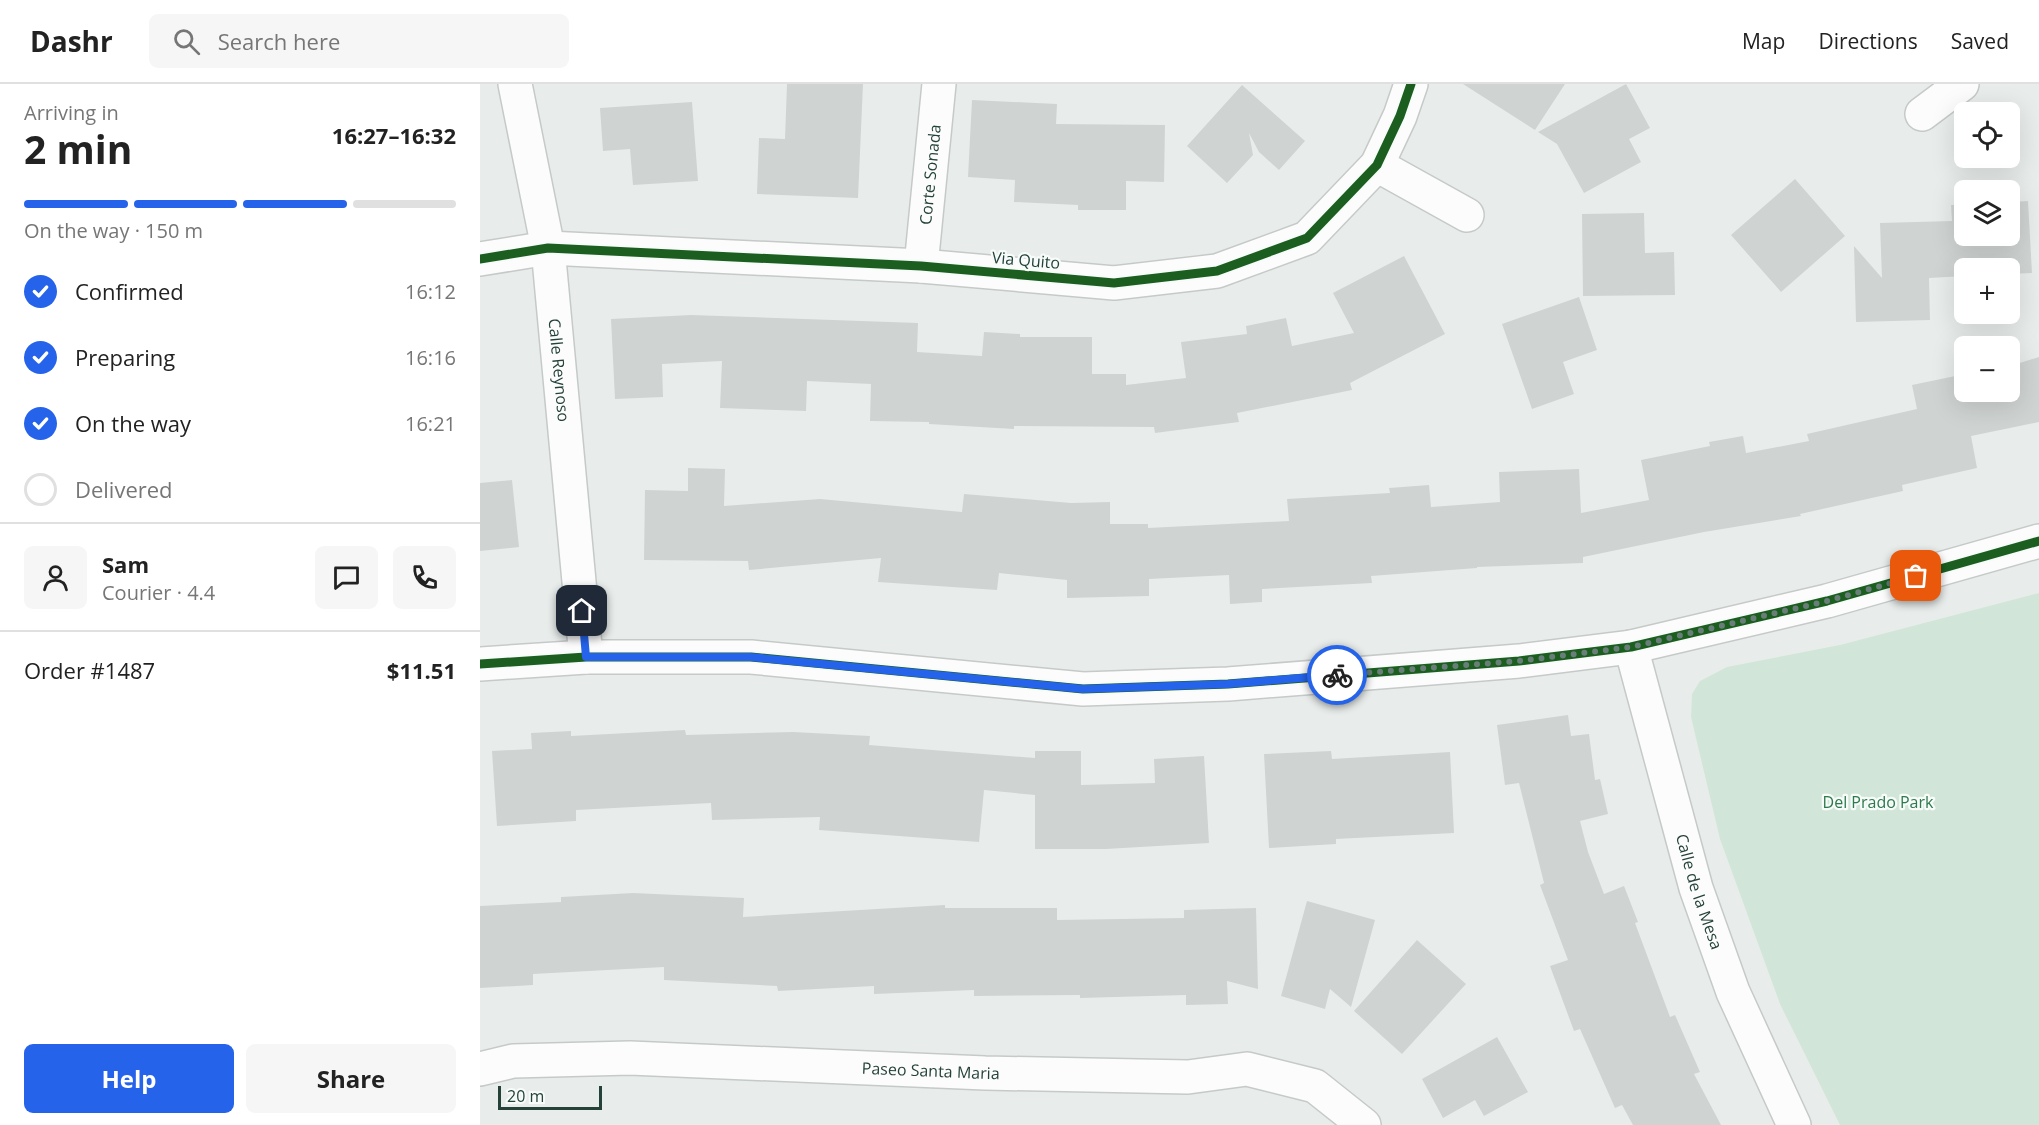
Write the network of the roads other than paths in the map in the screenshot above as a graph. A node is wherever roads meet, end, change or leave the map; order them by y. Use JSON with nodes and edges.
{"nodes":[{"id":1,"x":514,"y":84,"type":"edge"},
{"id":2,"x":939,"y":84,"type":"edge"},
{"id":3,"x":1411,"y":84,"type":"edge"},
{"id":4,"x":1962,"y":84,"type":"edge"},
{"id":5,"x":1922,"y":114,"type":"dead end"},
{"id":6,"x":1377,"y":165,"type":"junction"},
{"id":7,"x":1467,"y":214,"type":"dead end"},
{"id":8,"x":548,"y":248,"type":"junction"},
{"id":9,"x":480,"y":259,"type":"edge"},
{"id":10,"x":921,"y":266,"type":"junction"},
{"id":11,"x":2039,"y":541,"type":"edge"},
{"id":12,"x":1631,"y":647,"type":"junction"},
{"id":13,"x":586,"y":657,"type":"junction"},
{"id":14,"x":480,"y":664,"type":"edge"},
{"id":15,"x":480,"y":1069,"type":"edge"},
{"id":16,"x":1364,"y":1125,"type":"edge"},
{"id":17,"x":1794,"y":1125,"type":"edge"}],
"edges":[{"from":1,"to":8,"type":"street","name":"Calle Reynoso"},
{"from":2,"to":10,"type":"street","name":"Corte Sonada"},
{"from":3,"to":6,"type":"street","name":"Via Quito"},
{"from":4,"to":5,"type":"street"},
{"from":6,"to":7,"type":"street"},
{"from":6,"to":10,"type":"street","name":"Via Quito"},
{"from":8,"to":9,"type":"street","name":"Via Quito"},
{"from":8,"to":10,"type":"street","name":"Via Quito"},
{"from":8,"to":13,"type":"street","name":"Calle Reynoso"},
{"from":11,"to":12,"type":"street"},
{"from":12,"to":13,"type":"street"},
{"from":12,"to":17,"type":"street","name":"Calle de la Mesa"},
{"from":13,"to":14,"type":"street"},
{"from":15,"to":16,"type":"street","name":"Paseo Santa Maria"}]}
